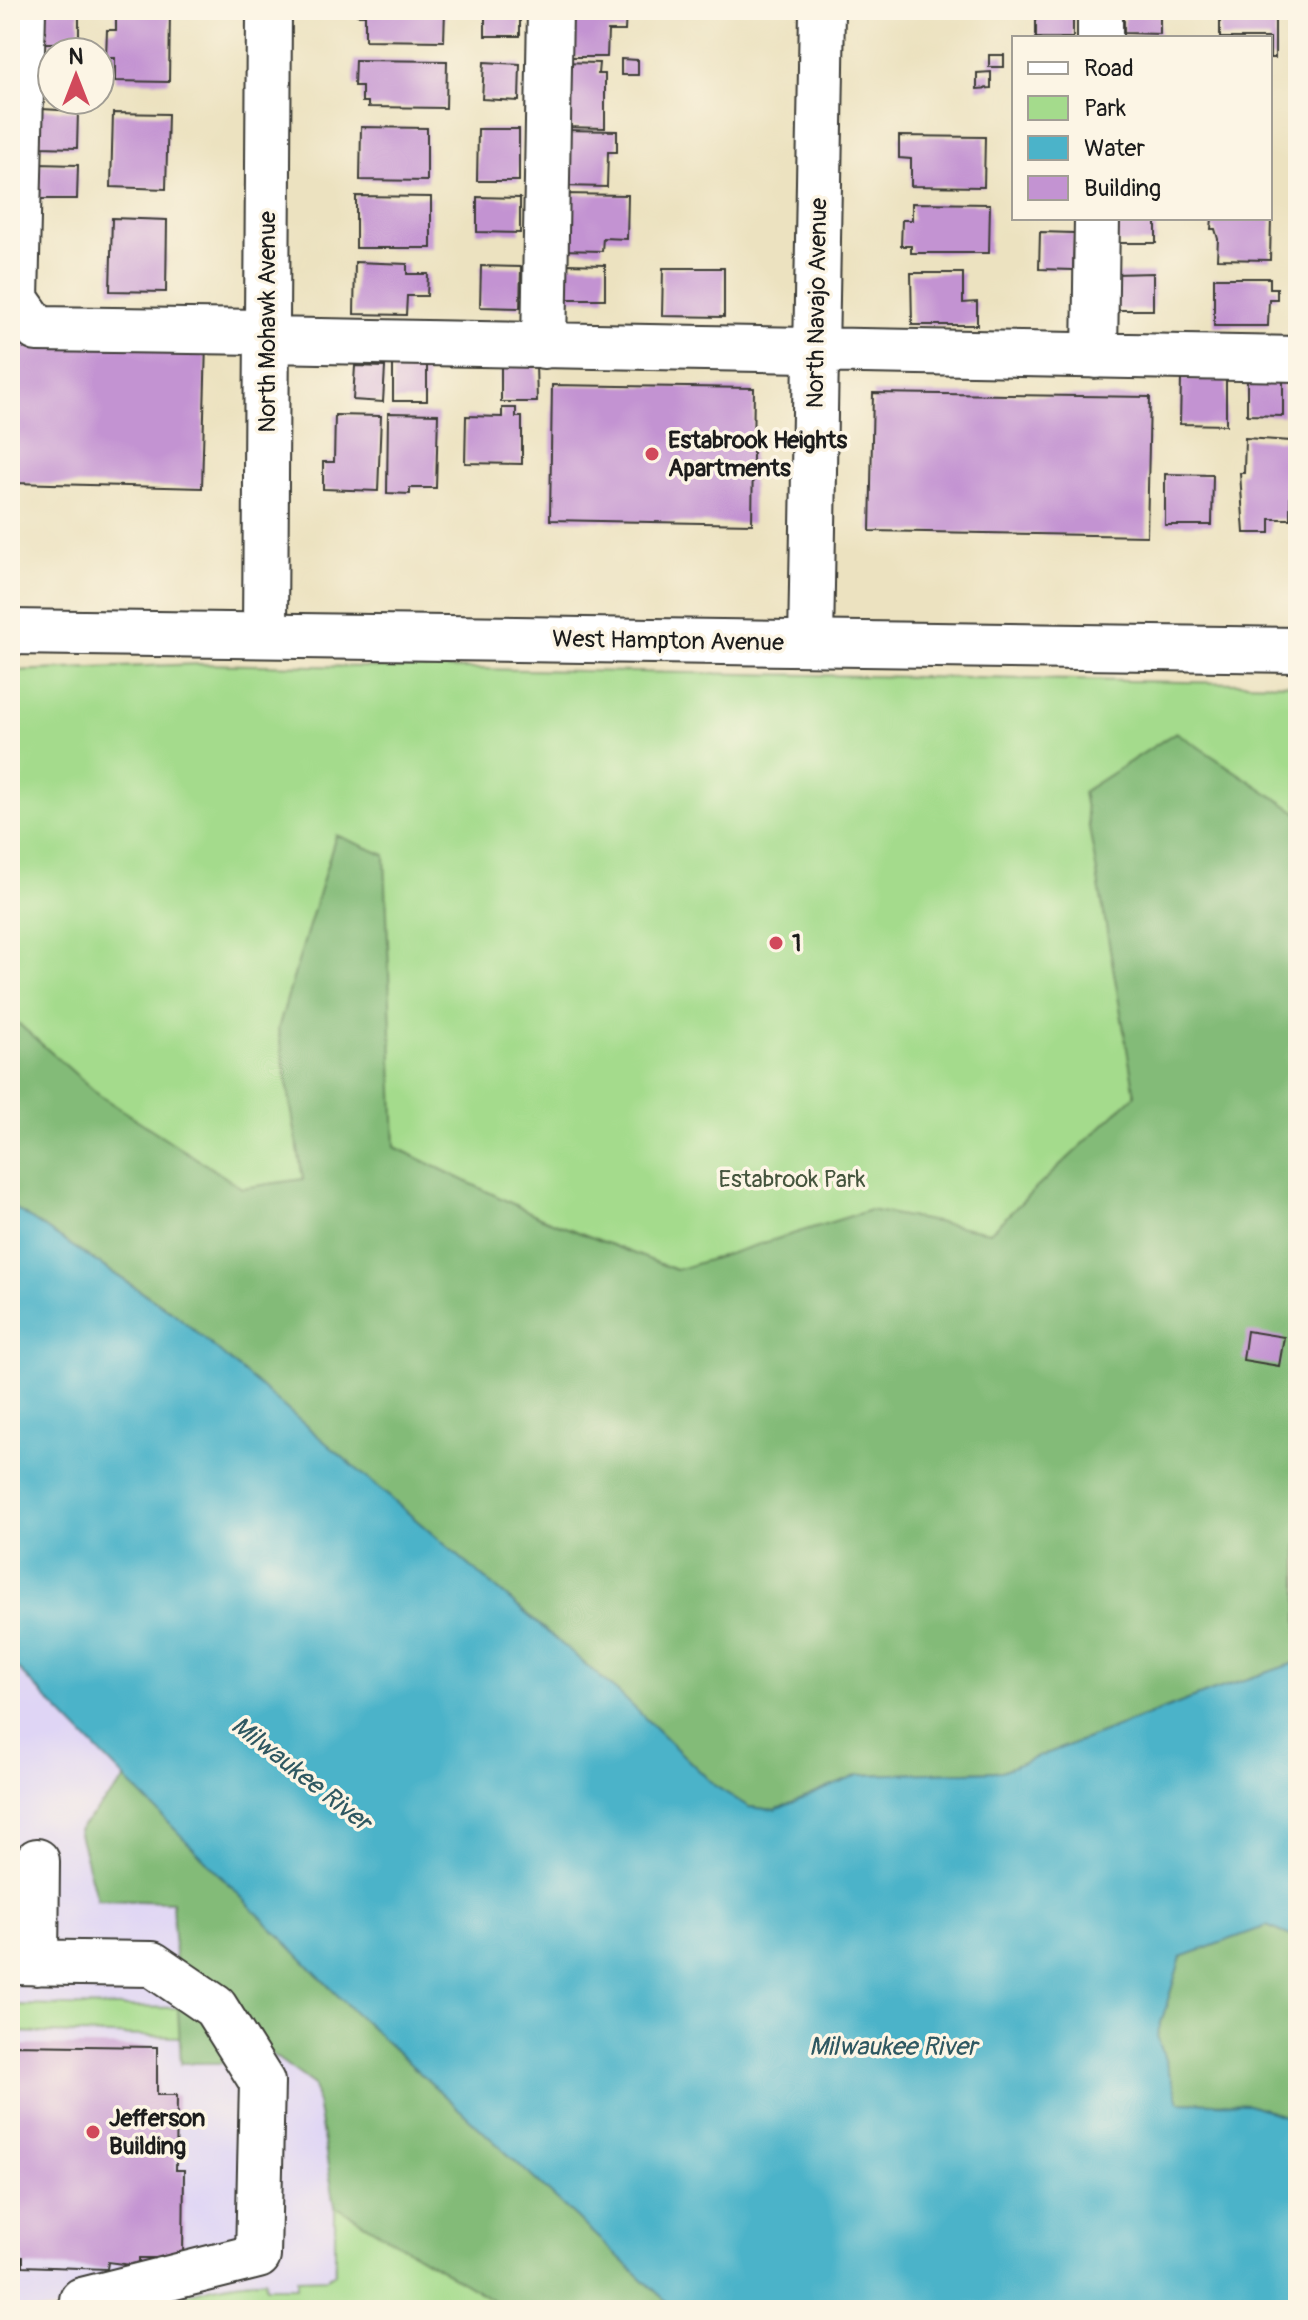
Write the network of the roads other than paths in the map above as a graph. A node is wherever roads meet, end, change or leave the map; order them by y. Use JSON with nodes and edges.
{"nodes":[{"id":1,"x":23,"y":10,"type":"edge"},
{"id":2,"x":269,"y":10,"type":"edge"},
{"id":3,"x":550,"y":10,"type":"edge"},
{"id":4,"x":822,"y":10,"type":"edge"},
{"id":5,"x":1100,"y":10,"type":"edge"},
{"id":6,"x":1100,"y":36,"type":"edge"},
{"id":7,"x":1097,"y":220,"type":"edge"},
{"id":8,"x":13,"y":299,"type":"edge"},
{"id":9,"x":267,"y":336,"type":"junction"},
{"id":10,"x":544,"y":346,"type":"junction"},
{"id":11,"x":816,"y":352,"type":"junction"},
{"id":12,"x":1095,"y":356,"type":"junction"},
{"id":13,"x":1298,"y":359,"type":"edge"},
{"id":14,"x":19,"y":629,"type":"edge"},
{"id":15,"x":265,"y":634,"type":"junction"},
{"id":16,"x":811,"y":643,"type":"junction"},
{"id":17,"x":1298,"y":650,"type":"edge"},
{"id":18,"x":37,"y":1861,"type":"dead end"},
{"id":19,"x":23,"y":1963,"type":"edge"},
{"id":20,"x":82,"y":2310,"type":"edge"}],
"edges":[{"from":1,"to":8,"type":"main road"},
{"from":2,"to":9,"type":"main road","name":"North Mohawk Avenue"},
{"from":3,"to":10,"type":"main road"},
{"from":4,"to":11,"type":"main road","name":"North Navajo Avenue"},
{"from":5,"to":6,"type":"main road"},
{"from":7,"to":12,"type":"main road"},
{"from":8,"to":9,"type":"main road"},
{"from":9,"to":10,"type":"main road"},
{"from":9,"to":15,"type":"main road","name":"North Mohawk Avenue"},
{"from":10,"to":11,"type":"main road"},
{"from":11,"to":12,"type":"main road"},
{"from":11,"to":16,"type":"main road","name":"North Navajo Avenue"},
{"from":12,"to":13,"type":"main road"},
{"from":14,"to":15,"type":"main road","name":"West Hampton Avenue"},
{"from":15,"to":16,"type":"main road","name":"West Hampton Avenue"},
{"from":16,"to":17,"type":"main road","name":"West Hampton Avenue"},
{"from":18,"to":19,"type":"main road"},
{"from":19,"to":20,"type":"main road"}]}
